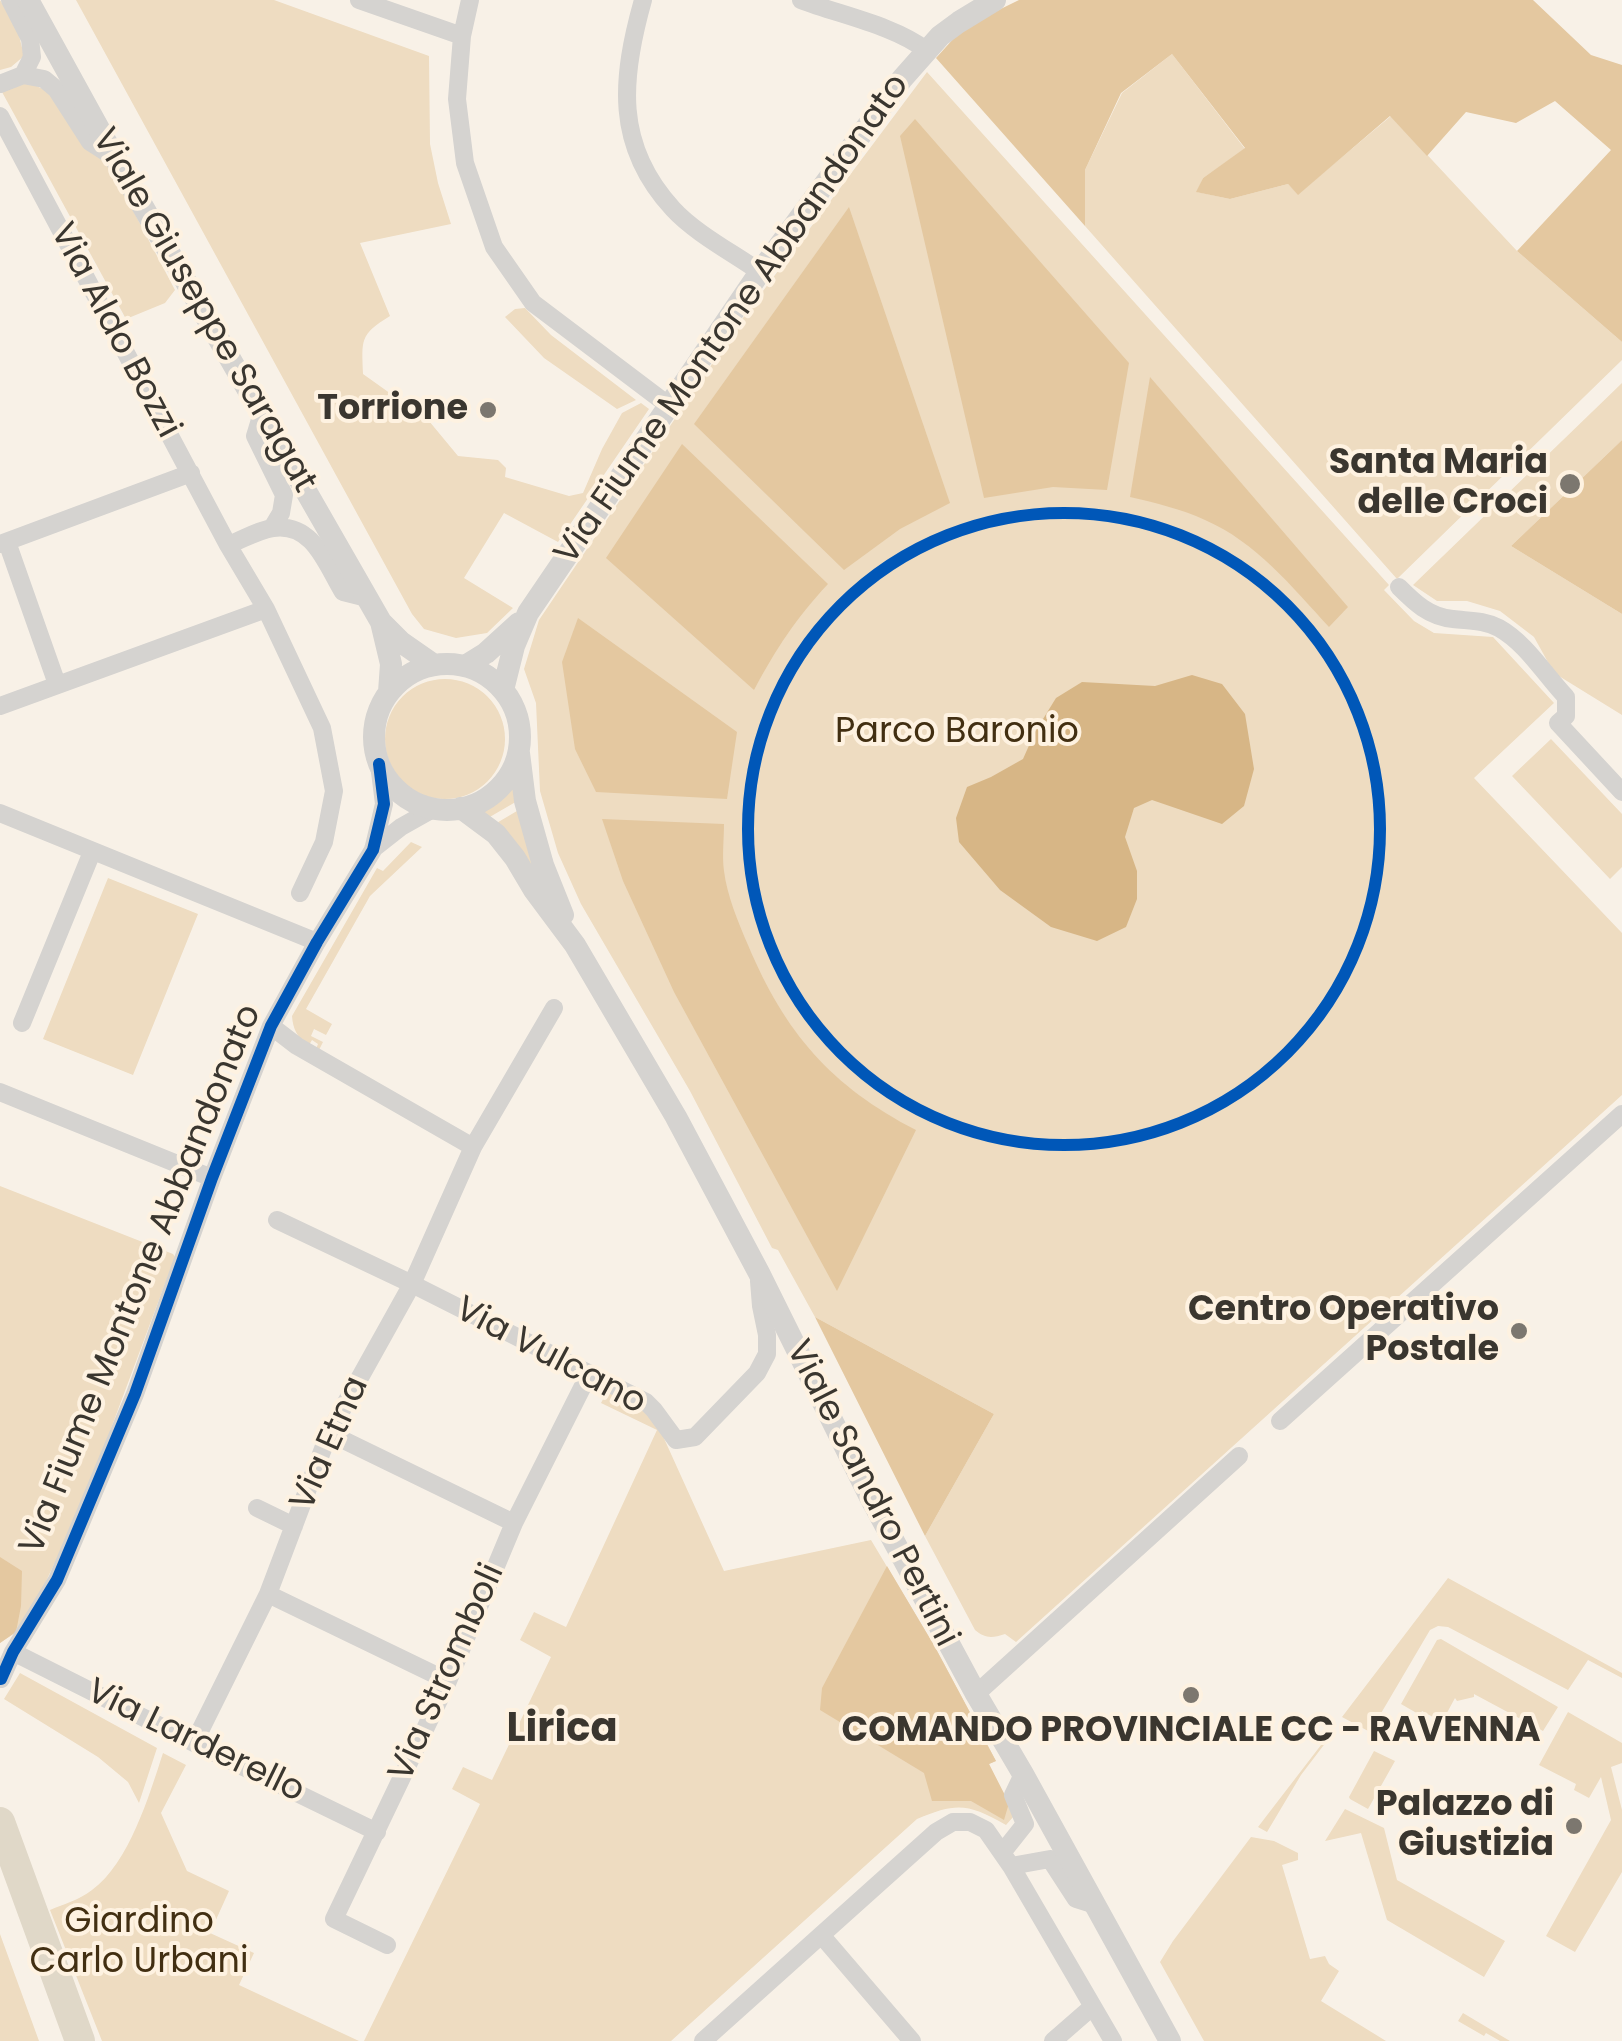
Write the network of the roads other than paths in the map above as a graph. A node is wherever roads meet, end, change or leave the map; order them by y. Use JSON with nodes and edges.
{"nodes":[{"id":1,"x":10,"y":0,"type":"edge"},
{"id":2,"x":28,"y":0,"type":"edge"},
{"id":3,"x":359,"y":0,"type":"edge"},
{"id":4,"x":470,"y":0,"type":"edge"},
{"id":5,"x":643,"y":0,"type":"edge"},
{"id":6,"x":801,"y":0,"type":"edge"},
{"id":7,"x":995,"y":0,"type":"edge"},
{"id":8,"x":826,"y":4,"type":"edge"},
{"id":9,"x":462,"y":36,"type":"junction"},
{"id":10,"x":926,"y":50,"type":"junction"},
{"id":11,"x":22,"y":75,"type":"junction"},
{"id":12,"x":0,"y":84,"type":"edge"},
{"id":13,"x":0,"y":116,"type":"edge"},
{"id":14,"x":114,"y":158,"type":"junction"},
{"id":15,"x":760,"y":272,"type":"junction"},
{"id":16,"x":668,"y":405,"type":"junction"},
{"id":17,"x":262,"y":413,"type":"junction"},
{"id":18,"x":190,"y":473,"type":"junction"},
{"id":19,"x":272,"y":528,"type":"junction"},
{"id":20,"x":4,"y":543,"type":"edge"},
{"id":21,"x":228,"y":545,"type":"junction"},
{"id":22,"x":1399,"y":587,"type":"dead end"},
{"id":23,"x":366,"y":598,"type":"junction"},
{"id":24,"x":266,"y":610,"type":"junction"},
{"id":25,"x":528,"y":613,"type":"junction"},
{"id":26,"x":380,"y":622,"type":"junction"},
{"id":27,"x":434,"y":665,"type":"junction"},
{"id":28,"x":466,"y":666,"type":"junction"},
{"id":29,"x":57,"y":684,"type":"junction"},
{"id":30,"x":503,"y":690,"type":"junction"},
{"id":31,"x":388,"y":692,"type":"junction"},
{"id":32,"x":0,"y":706,"type":"edge"},
{"id":33,"x":519,"y":749,"type":"junction"},
{"id":34,"x":378,"y":764,"type":"junction"},
{"id":35,"x":1622,"y":792,"type":"edge"},
{"id":36,"x":461,"y":808,"type":"junction"},
{"id":37,"x":434,"y":809,"type":"junction"},
{"id":38,"x":0,"y":814,"type":"edge"},
{"id":39,"x":373,"y":850,"type":"junction"},
{"id":40,"x":92,"y":852,"type":"junction"},
{"id":41,"x":300,"y":893,"type":"dead end"},
{"id":42,"x":317,"y":942,"type":"junction"},
{"id":43,"x":576,"y":946,"type":"junction"},
{"id":44,"x":554,"y":1008,"type":"dead end"},
{"id":45,"x":22,"y":1023,"type":"dead end"},
{"id":46,"x":271,"y":1026,"type":"junction"},
{"id":47,"x":0,"y":1092,"type":"edge"},
{"id":48,"x":1622,"y":1114,"type":"edge"},
{"id":49,"x":473,"y":1147,"type":"junction"},
{"id":50,"x":212,"y":1178,"type":"junction"},
{"id":51,"x":277,"y":1220,"type":"dead end"},
{"id":52,"x":759,"y":1273,"type":"junction"},
{"id":53,"x":412,"y":1284,"type":"junction"},
{"id":54,"x":589,"y":1374,"type":"junction"},
{"id":55,"x":1280,"y":1421,"type":"dead end"},
{"id":56,"x":329,"y":1433,"type":"junction"},
{"id":57,"x":1239,"y":1456,"type":"dead end"},
{"id":58,"x":258,"y":1508,"type":"dead end"},
{"id":59,"x":514,"y":1523,"type":"junction"},
{"id":60,"x":294,"y":1526,"type":"junction"},
{"id":61,"x":268,"y":1594,"type":"junction"},
{"id":62,"x":7,"y":1655,"type":"edge"},
{"id":63,"x":448,"y":1680,"type":"junction"},
{"id":64,"x":0,"y":1682,"type":"edge"},
{"id":65,"x":976,"y":1694,"type":"junction"},
{"id":66,"x":194,"y":1743,"type":"junction"},
{"id":67,"x":1024,"y":1774,"type":"junction"},
{"id":68,"x":0,"y":1822,"type":"edge"},
{"id":69,"x":376,"y":1832,"type":"junction"},
{"id":70,"x":1007,"y":1859,"type":"junction"},
{"id":71,"x":0,"y":1874,"type":"edge"},
{"id":72,"x":1096,"y":1905,"type":"junction"},
{"id":73,"x":822,"y":1936,"type":"junction"},
{"id":74,"x":387,"y":1946,"type":"dead end"},
{"id":75,"x":1092,"y":2007,"type":"junction"},
{"id":76,"x":1156,"y":2016,"type":"junction"},
{"id":77,"x":62,"y":2041,"type":"edge"},
{"id":78,"x":80,"y":2041,"type":"edge"},
{"id":79,"x":703,"y":2041,"type":"edge"},
{"id":80,"x":912,"y":2041,"type":"edge"},
{"id":81,"x":1053,"y":2041,"type":"edge"},
{"id":82,"x":1113,"y":2041,"type":"edge"},
{"id":83,"x":1154,"y":2041,"type":"edge"},
{"id":84,"x":1170,"y":2041,"type":"edge"}],
"edges":[{"from":1,"to":11,"type":"street"},
{"from":2,"to":14,"type":"main road","name":"Viale Giuseppe Saragat"},
{"from":3,"to":9,"type":"street"},
{"from":4,"to":9,"type":"street"},
{"from":5,"to":15,"type":"street"},
{"from":6,"to":8,"type":"street"},
{"from":7,"to":10,"type":"main road","name":"Via Fiume Montone Abbandonato"},
{"from":8,"to":10,"type":"street"},
{"from":9,"to":16,"type":"street"},
{"from":10,"to":15,"type":"main road","name":"Via Fiume Montone Abbandonato"},
{"from":11,"to":12,"type":"street"},
{"from":11,"to":14,"type":"street"},
{"from":13,"to":18,"type":"street","name":"Via Aldo Bozzi"},
{"from":14,"to":17,"type":"main road","name":"Viale Giuseppe Saragat"},
{"from":15,"to":16,"type":"main road","name":"Via Fiume Montone Abbandonato"},
{"from":16,"to":25,"type":"main road","name":"Via Fiume Montone Abbandonato"},
{"from":17,"to":19,"type":"street"},
{"from":17,"to":23,"type":"main road","name":"Viale Giuseppe Saragat"},
{"from":18,"to":20,"type":"street"},
{"from":18,"to":21,"type":"street","name":"Via Aldo Bozzi"},
{"from":19,"to":21,"type":"street"},
{"from":19,"to":23,"type":"street"},
{"from":20,"to":29,"type":"street"},
{"from":21,"to":24,"type":"street","name":"Via Aldo Bozzi"},
{"from":22,"to":35,"type":"street"},
{"from":23,"to":26,"type":"main road","name":"Viale Giuseppe Saragat"},
{"from":24,"to":29,"type":"street"},
{"from":24,"to":41,"type":"street","name":"Via Aldo Bozzi"},
{"from":25,"to":28,"type":"main road","name":"Via Fiume Montone Abbandonato"},
{"from":25,"to":30,"type":"main road","name":"Via Fiume Montone Abbandonato"},
{"from":26,"to":27,"type":"main road","name":"Viale Giuseppe Saragat"},
{"from":26,"to":31,"type":"main road","name":"Viale Giuseppe Saragat"},
{"from":27,"to":28,"type":"main road"},
{"from":27,"to":31,"type":"main road"},
{"from":28,"to":30,"type":"main road"},
{"from":29,"to":32,"type":"street"},
{"from":30,"to":33,"type":"main road"},
{"from":31,"to":34,"type":"main road"},
{"from":33,"to":36,"type":"main road"},
{"from":33,"to":43,"type":"main road","name":"Viale Sandro Pertini"},
{"from":34,"to":37,"type":"main road"},
{"from":34,"to":39,"type":"street","name":"Via Fiume Montone Abbandonato"},
{"from":36,"to":37,"type":"main road"},
{"from":36,"to":43,"type":"main road","name":"Viale Sandro Pertini"},
{"from":37,"to":39,"type":"street","name":"Via Fiume Montone Abbandonato"},
{"from":38,"to":40,"type":"street"},
{"from":39,"to":42,"type":"street","name":"Via Fiume Montone Abbandonato"},
{"from":40,"to":42,"type":"street"},
{"from":40,"to":45,"type":"street"},
{"from":42,"to":46,"type":"street","name":"Via Fiume Montone Abbandonato"},
{"from":43,"to":52,"type":"main road","name":"Viale Sandro Pertini"},
{"from":44,"to":49,"type":"street","name":"Via Etna"},
{"from":46,"to":49,"type":"street"},
{"from":46,"to":50,"type":"street","name":"Via Fiume Montone Abbandonato"},
{"from":47,"to":50,"type":"street"},
{"from":48,"to":55,"type":"street"},
{"from":49,"to":53,"type":"street","name":"Via Etna"},
{"from":50,"to":62,"type":"street","name":"Via Fiume Montone Abbandonato"},
{"from":51,"to":53,"type":"street","name":"Via Vulcano"},
{"from":52,"to":54,"type":"street","name":"Via Vulcano"},
{"from":52,"to":65,"type":"main road","name":"Viale Sandro Pertini"},
{"from":53,"to":54,"type":"street","name":"Via Vulcano"},
{"from":53,"to":56,"type":"street","name":"Via Etna"},
{"from":54,"to":59,"type":"street","name":"Via Stromboli"},
{"from":56,"to":59,"type":"street"},
{"from":56,"to":60,"type":"street","name":"Via Etna"},
{"from":57,"to":65,"type":"street"},
{"from":58,"to":60,"type":"street"},
{"from":59,"to":63,"type":"street","name":"Via Stromboli"},
{"from":60,"to":61,"type":"street","name":"Via Etna"},
{"from":61,"to":63,"type":"street"},
{"from":61,"to":66,"type":"street","name":"Via Etna"},
{"from":62,"to":64,"type":"street","name":"Via Fiume Montone Abbandonato"},
{"from":62,"to":66,"type":"street","name":"Via Larderello"},
{"from":63,"to":69,"type":"street","name":"Via Stromboli"},
{"from":65,"to":67,"type":"main road","name":"Viale Sandro Pertini"},
{"from":66,"to":69,"type":"street","name":"Via Larderello"},
{"from":67,"to":70,"type":"street"},
{"from":67,"to":72,"type":"main road","name":"Viale Sandro Pertini"},
{"from":68,"to":78,"type":"highway"},
{"from":69,"to":74,"type":"street","name":"Via Stromboli"},
{"from":70,"to":72,"type":"street"},
{"from":70,"to":73,"type":"street"},
{"from":70,"to":75,"type":"street"},
{"from":71,"to":77,"type":"highway"},
{"from":72,"to":76,"type":"main road","name":"Viale Sandro Pertini"},
{"from":73,"to":79,"type":"street"},
{"from":73,"to":80,"type":"street"},
{"from":75,"to":81,"type":"street"},
{"from":75,"to":82,"type":"street"},
{"from":76,"to":83,"type":"street"},
{"from":76,"to":84,"type":"main road","name":"Viale Sandro Pertini"}]}
